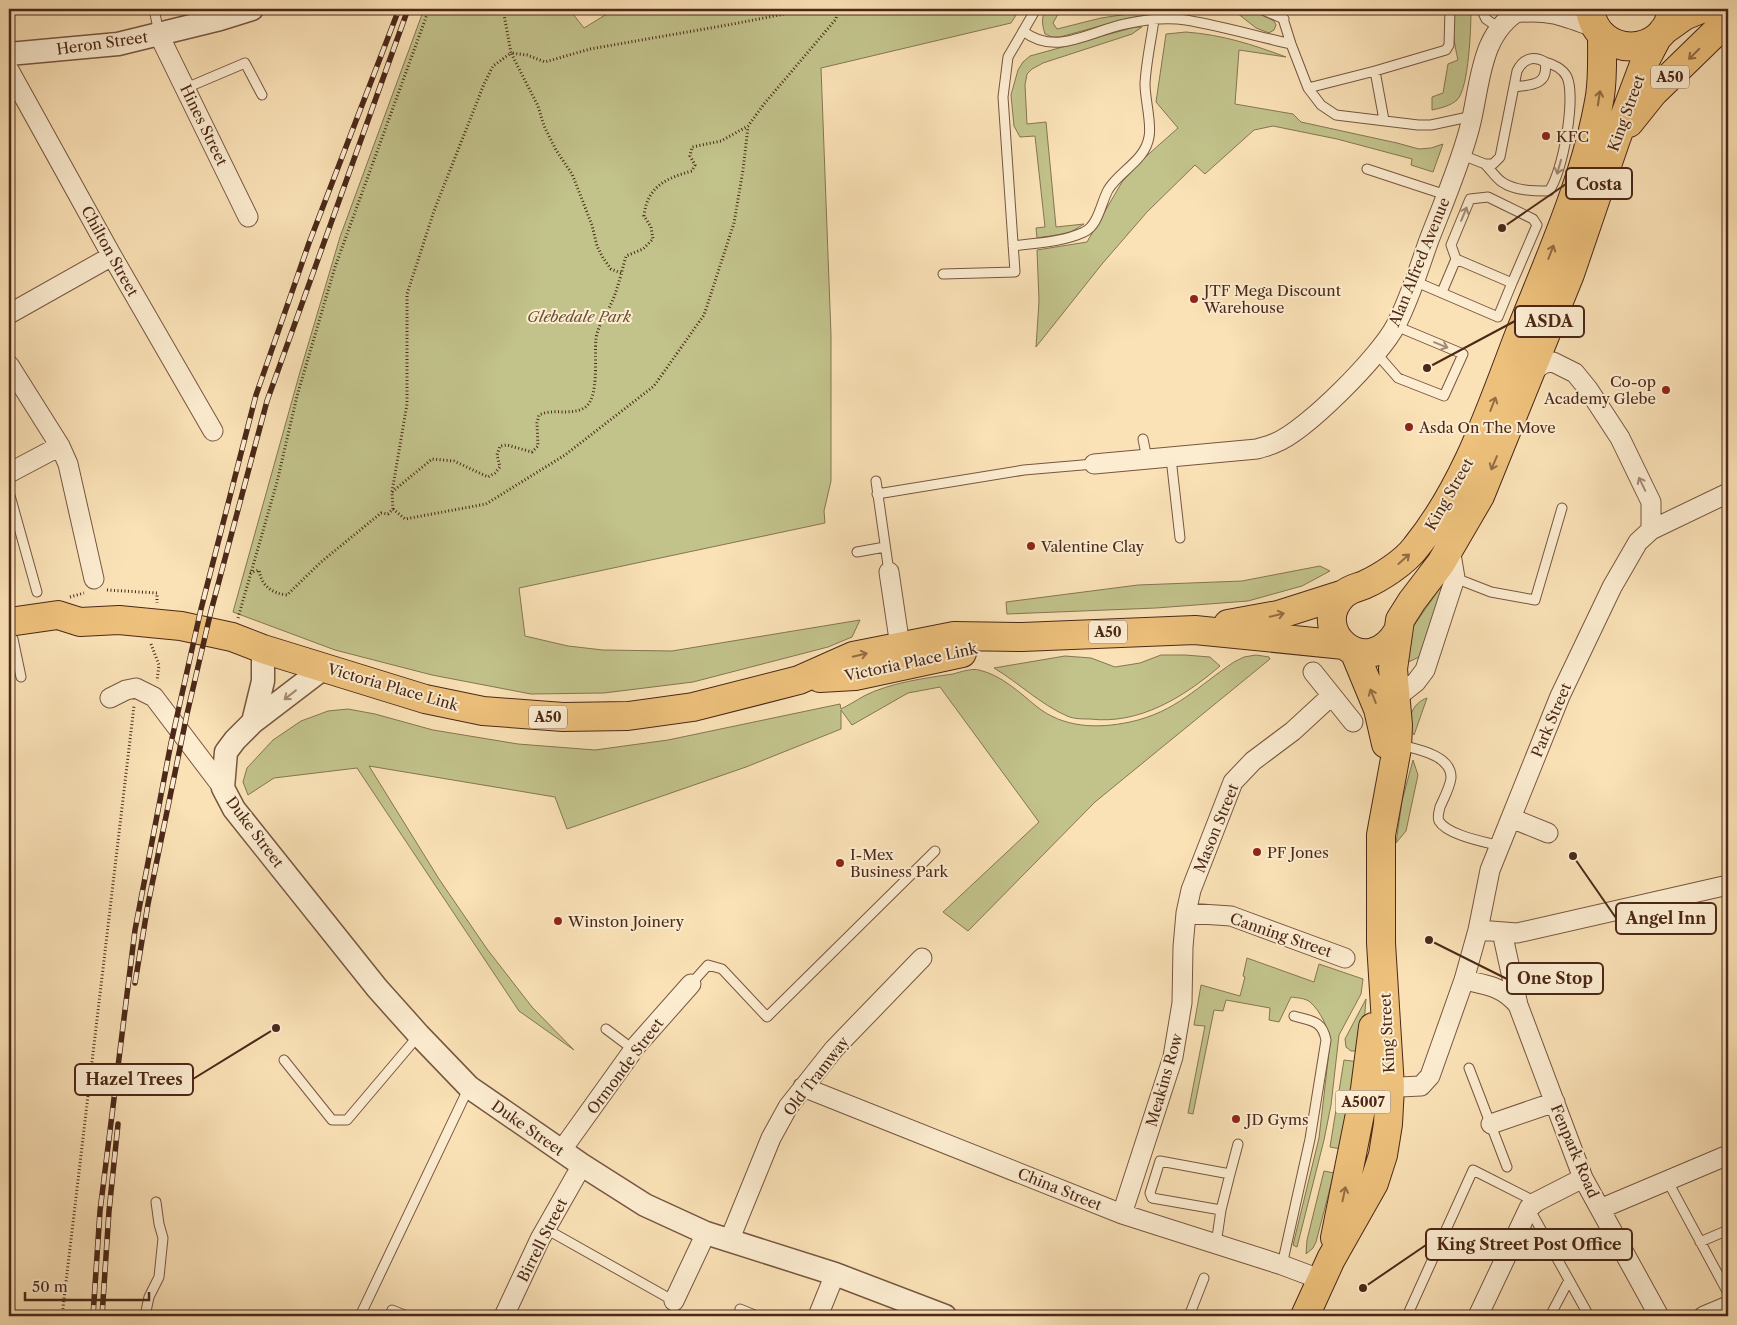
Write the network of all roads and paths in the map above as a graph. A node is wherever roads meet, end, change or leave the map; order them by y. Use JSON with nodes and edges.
{"nodes":[{"id":1,"x":154,"y":9,"type":"edge"},
{"id":2,"x":252,"y":9,"type":"edge"},
{"id":3,"x":429,"y":9,"type":"edge"},
{"id":4,"x":503,"y":9,"type":"edge"},
{"id":5,"x":810,"y":9,"type":"edge"},
{"id":6,"x":838,"y":9,"type":"edge"},
{"id":7,"x":1036,"y":9,"type":"edge"},
{"id":8,"x":1261,"y":9,"type":"edge"},
{"id":9,"x":1280,"y":9,"type":"edge"},
{"id":10,"x":1450,"y":9,"type":"edge"},
{"id":11,"x":1481,"y":9,"type":"edge"},
{"id":12,"x":1700,"y":9,"type":"edge"},
{"id":13,"x":1518,"y":11,"type":"edge"},
{"id":14,"x":1284,"y":19,"type":"junction"},
{"id":15,"x":1154,"y":20,"type":"junction"},
{"id":16,"x":1728,"y":20,"type":"edge"},
{"id":17,"x":1596,"y":24,"type":"edge"},
{"id":18,"x":1664,"y":26,"type":"edge"},
{"id":19,"x":1499,"y":28,"type":"junction"},
{"id":20,"x":1023,"y":31,"type":"junction"},
{"id":21,"x":159,"y":35,"type":"junction"},
{"id":22,"x":1291,"y":44,"type":"junction"},
{"id":23,"x":511,"y":53,"type":"junction"},
{"id":24,"x":9,"y":54,"type":"edge"},
{"id":25,"x":1545,"y":62,"type":"junction"},
{"id":26,"x":9,"y":70,"type":"edge"},
{"id":27,"x":1374,"y":72,"type":"junction"},
{"id":28,"x":1514,"y":87,"type":"junction"},
{"id":29,"x":186,"y":88,"type":"junction"},
{"id":30,"x":1308,"y":88,"type":"junction"},
{"id":31,"x":262,"y":95,"type":"dead end"},
{"id":32,"x":1473,"y":116,"type":"junction"},
{"id":33,"x":1384,"y":120,"type":"junction"},
{"id":34,"x":748,"y":126,"type":"junction"},
{"id":35,"x":1616,"y":139,"type":"junction"},
{"id":36,"x":1462,"y":155,"type":"junction"},
{"id":37,"x":1485,"y":164,"type":"junction"},
{"id":38,"x":1367,"y":169,"type":"dead end"},
{"id":39,"x":1446,"y":195,"type":"junction"},
{"id":40,"x":248,"y":217,"type":"dead end"},
{"id":41,"x":1013,"y":246,"type":"junction"},
{"id":42,"x":112,"y":256,"type":"junction"},
{"id":43,"x":1456,"y":259,"type":"junction"},
{"id":44,"x":621,"y":273,"type":"junction"},
{"id":45,"x":943,"y":274,"type":"dead end"},
{"id":46,"x":1414,"y":281,"type":"junction"},
{"id":47,"x":1512,"y":283,"type":"junction"},
{"id":48,"x":1442,"y":292,"type":"junction"},
{"id":49,"x":9,"y":314,"type":"edge"},
{"id":50,"x":1396,"y":326,"type":"junction"},
{"id":51,"x":1377,"y":354,"type":"junction"},
{"id":52,"x":9,"y":365,"type":"edge"},
{"id":53,"x":1530,"y":372,"type":"junction"},
{"id":54,"x":213,"y":431,"type":"dead end"},
{"id":55,"x":1143,"y":438,"type":"dead end"},
{"id":56,"x":60,"y":446,"type":"junction"},
{"id":57,"x":1171,"y":458,"type":"junction"},
{"id":58,"x":1146,"y":459,"type":"junction"},
{"id":59,"x":1094,"y":464,"type":"joint"},
{"id":60,"x":9,"y":473,"type":"edge"},
{"id":61,"x":876,"y":481,"type":"dead end"},
{"id":62,"x":9,"y":492,"type":"edge"},
{"id":63,"x":392,"y":492,"type":"junction"},
{"id":64,"x":1728,"y":493,"type":"edge"},
{"id":65,"x":877,"y":494,"type":"junction"},
{"id":66,"x":1562,"y":508,"type":"dead end"},
{"id":67,"x":393,"y":509,"type":"junction"},
{"id":68,"x":1652,"y":530,"type":"junction"},
{"id":69,"x":1180,"y":538,"type":"dead end"},
{"id":70,"x":885,"y":547,"type":"junction"},
{"id":71,"x":1450,"y":548,"type":"junction"},
{"id":72,"x":857,"y":552,"type":"dead end"},
{"id":73,"x":888,"y":572,"type":"joint"},
{"id":74,"x":250,"y":573,"type":"junction"},
{"id":75,"x":1455,"y":578,"type":"junction"},
{"id":76,"x":94,"y":579,"type":"joint"},
{"id":77,"x":1354,"y":590,"type":"junction"},
{"id":78,"x":37,"y":592,"type":"dead end"},
{"id":79,"x":157,"y":608,"type":"dead end"},
{"id":80,"x":1399,"y":626,"type":"junction"},
{"id":81,"x":1195,"y":630,"type":"junction"},
{"id":82,"x":10,"y":633,"type":"edge"},
{"id":83,"x":232,"y":637,"type":"junction"},
{"id":84,"x":1022,"y":637,"type":"junction"},
{"id":85,"x":148,"y":638,"type":"dead end"},
{"id":86,"x":900,"y":646,"type":"junction"},
{"id":87,"x":1349,"y":648,"type":"junction"},
{"id":88,"x":263,"y":649,"type":"junction"},
{"id":89,"x":325,"y":667,"type":"junction"},
{"id":90,"x":1313,"y":672,"type":"dead end"},
{"id":91,"x":21,"y":677,"type":"dead end"},
{"id":92,"x":799,"y":680,"type":"junction"},
{"id":93,"x":136,"y":688,"type":"junction"},
{"id":94,"x":154,"y":696,"type":"junction"},
{"id":95,"x":1332,"y":696,"type":"junction"},
{"id":96,"x":1396,"y":697,"type":"junction"},
{"id":97,"x":110,"y":698,"type":"dead end"},
{"id":98,"x":253,"y":722,"type":"junction"},
{"id":99,"x":1354,"y":722,"type":"dead end"},
{"id":100,"x":1397,"y":744,"type":"junction"},
{"id":101,"x":1390,"y":778,"type":"junction"},
{"id":102,"x":223,"y":788,"type":"junction"},
{"id":103,"x":1510,"y":818,"type":"junction"},
{"id":104,"x":1548,"y":833,"type":"dead end"},
{"id":105,"x":1500,"y":846,"type":"junction"},
{"id":106,"x":935,"y":851,"type":"dead end"},
{"id":107,"x":1728,"y":885,"type":"edge"},
{"id":108,"x":1186,"y":913,"type":"junction"},
{"id":109,"x":1478,"y":930,"type":"junction"},
{"id":110,"x":1502,"y":932,"type":"junction"},
{"id":111,"x":922,"y":958,"type":"dead end"},
{"id":112,"x":1344,"y":958,"type":"dead end"},
{"id":113,"x":1464,"y":980,"type":"junction"},
{"id":114,"x":691,"y":984,"type":"joint"},
{"id":115,"x":1518,"y":1006,"type":"junction"},
{"id":116,"x":1294,"y":1016,"type":"dead end"},
{"id":117,"x":606,"y":1029,"type":"dead end"},
{"id":118,"x":419,"y":1035,"type":"junction"},
{"id":119,"x":634,"y":1050,"type":"junction"},
{"id":120,"x":284,"y":1060,"type":"dead end"},
{"id":121,"x":1469,"y":1068,"type":"dead end"},
{"id":122,"x":469,"y":1087,"type":"junction"},
{"id":123,"x":803,"y":1087,"type":"junction"},
{"id":124,"x":1378,"y":1088,"type":"junction"},
{"id":125,"x":1555,"y":1102,"type":"junction"},
{"id":126,"x":1491,"y":1124,"type":"junction"},
{"id":127,"x":1238,"y":1144,"type":"dead end"},
{"id":128,"x":561,"y":1151,"type":"junction"},
{"id":129,"x":1728,"y":1155,"type":"edge"},
{"id":130,"x":582,"y":1165,"type":"junction"},
{"id":131,"x":1507,"y":1168,"type":"dead end"},
{"id":132,"x":1230,"y":1174,"type":"junction"},
{"id":133,"x":1583,"y":1178,"type":"junction"},
{"id":134,"x":1667,"y":1180,"type":"junction"},
{"id":135,"x":156,"y":1202,"type":"dead end"},
{"id":136,"x":1533,"y":1205,"type":"junction"},
{"id":137,"x":1600,"y":1209,"type":"junction"},
{"id":138,"x":1221,"y":1210,"type":"junction"},
{"id":139,"x":1122,"y":1214,"type":"junction"},
{"id":140,"x":546,"y":1229,"type":"junction"},
{"id":141,"x":1728,"y":1230,"type":"edge"},
{"id":142,"x":706,"y":1233,"type":"junction"},
{"id":143,"x":729,"y":1241,"type":"junction"},
{"id":144,"x":1700,"y":1242,"type":"junction"},
{"id":145,"x":1216,"y":1244,"type":"junction"},
{"id":146,"x":1282,"y":1265,"type":"junction"},
{"id":147,"x":1326,"y":1269,"type":"junction"},
{"id":148,"x":835,"y":1274,"type":"junction"},
{"id":149,"x":1204,"y":1278,"type":"dead end"},
{"id":150,"x":1569,"y":1280,"type":"junction"},
{"id":151,"x":1728,"y":1293,"type":"edge"},
{"id":152,"x":674,"y":1301,"type":"joint"},
{"id":153,"x":1728,"y":1306,"type":"edge"},
{"id":154,"x":740,"y":1309,"type":"dead end"},
{"id":155,"x":392,"y":1310,"type":"dead end"},
{"id":156,"x":1657,"y":1315,"type":"edge"},
{"id":157,"x":62,"y":1316,"type":"edge"},
{"id":158,"x":145,"y":1316,"type":"edge"},
{"id":159,"x":360,"y":1316,"type":"edge"},
{"id":160,"x":407,"y":1316,"type":"edge"},
{"id":161,"x":504,"y":1316,"type":"edge"},
{"id":162,"x":757,"y":1316,"type":"edge"},
{"id":163,"x":818,"y":1316,"type":"edge"},
{"id":164,"x":945,"y":1316,"type":"edge"},
{"id":165,"x":1189,"y":1316,"type":"edge"},
{"id":166,"x":1306,"y":1316,"type":"edge"},
{"id":167,"x":1407,"y":1316,"type":"edge"},
{"id":168,"x":1478,"y":1316,"type":"edge"},
{"id":169,"x":1550,"y":1316,"type":"edge"},
{"id":170,"x":1589,"y":1316,"type":"edge"},
{"id":171,"x":1704,"y":1316,"type":"edge"}],
"edges":[{"from":1,"to":21,"type":"lane"},
{"from":2,"to":21,"type":"street","name":"Heron Street"},
{"from":3,"to":74,"type":"path"},
{"from":4,"to":23,"type":"path"},
{"from":5,"to":23,"type":"path"},
{"from":6,"to":34,"type":"path"},
{"from":7,"to":20,"type":"lane"},
{"from":8,"to":14,"type":"lane"},
{"from":9,"to":14,"type":"lane"},
{"from":10,"to":27,"type":"lane"},
{"from":11,"to":19,"type":"lane"},
{"from":12,"to":18,"type":"main road","number":"A50"},
{"from":13,"to":17,"type":"street","name":"Alan Alfred Avenue"},
{"from":13,"to":19,"type":"street","name":"Alan Alfred Avenue"},
{"from":14,"to":22,"type":"lane"},
{"from":15,"to":20,"type":"lane"},
{"from":15,"to":22,"type":"lane"},
{"from":15,"to":41,"type":"lane"},
{"from":16,"to":35,"type":"main road","number":"A50","one_way":true},
{"from":17,"to":18,"type":"main road","number":"A50"},
{"from":77,"to":17,"type":"main road","name":"King Street","number":"A50","one_way":true},
{"from":18,"to":35,"type":"main road","name":"King Street","number":"A50"},
{"from":19,"to":32,"type":"street","name":"Alan Alfred Avenue"},
{"from":20,"to":41,"type":"lane"},
{"from":21,"to":24,"type":"street","name":"Heron Street"},
{"from":21,"to":29,"type":"street","name":"Hines Street"},
{"from":22,"to":30,"type":"lane"},
{"from":23,"to":44,"type":"path"},
{"from":23,"to":63,"type":"path"},
{"from":25,"to":28,"type":"lane"},
{"from":25,"to":28,"type":"lane"},
{"from":25,"to":37,"type":"lane","one_way":true},
{"from":26,"to":42,"type":"street","name":"Chilton Street"},
{"from":27,"to":30,"type":"lane"},
{"from":27,"to":33,"type":"lane"},
{"from":28,"to":37,"type":"lane"},
{"from":29,"to":31,"type":"lane"},
{"from":29,"to":40,"type":"street","name":"Hines Street"},
{"from":30,"to":33,"type":"lane"},
{"from":32,"to":33,"type":"lane"},
{"from":32,"to":36,"type":"street","name":"Alan Alfred Avenue"},
{"from":34,"to":44,"type":"path"},
{"from":34,"to":67,"type":"path"},
{"from":35,"to":53,"type":"main road","name":"King Street","number":"A50"},
{"from":36,"to":37,"type":"lane"},
{"from":36,"to":39,"type":"street","name":"Alan Alfred Avenue"},
{"from":38,"to":39,"type":"lane"},
{"from":39,"to":46,"type":"street","name":"Alan Alfred Avenue"},
{"from":41,"to":45,"type":"lane"},
{"from":42,"to":49,"type":"street"},
{"from":42,"to":54,"type":"street","name":"Chilton Street"},
{"from":43,"to":47,"type":"lane"},
{"from":43,"to":47,"type":"lane","one_way":true},
{"from":43,"to":48,"type":"lane"},
{"from":44,"to":63,"type":"path"},
{"from":46,"to":48,"type":"lane"},
{"from":46,"to":50,"type":"street","name":"Alan Alfred Avenue"},
{"from":47,"to":48,"type":"lane"},
{"from":50,"to":51,"type":"street","name":"Alan Alfred Avenue"},
{"from":50,"to":51,"type":"lane","one_way":true},
{"from":51,"to":57,"type":"street","name":"Alan Alfred Avenue"},
{"from":52,"to":56,"type":"street"},
{"from":68,"to":53,"type":"street","one_way":true},
{"from":53,"to":71,"type":"main road","name":"King Street","number":"A50","one_way":true},
{"from":55,"to":58,"type":"lane"},
{"from":56,"to":60,"type":"street"},
{"from":56,"to":76,"type":"street"},
{"from":57,"to":58,"type":"street","name":"Alan Alfred Avenue"},
{"from":57,"to":69,"type":"lane"},
{"from":58,"to":59,"type":"street","name":"Alan Alfred Avenue"},
{"from":59,"to":65,"type":"lane"},
{"from":61,"to":65,"type":"lane"},
{"from":62,"to":78,"type":"lane"},
{"from":63,"to":67,"type":"path"},
{"from":64,"to":68,"type":"street","name":"Park Street"},
{"from":65,"to":70,"type":"lane"},
{"from":66,"to":75,"type":"lane"},
{"from":67,"to":74,"type":"path"},
{"from":68,"to":103,"type":"street","name":"Park Street"},
{"from":70,"to":72,"type":"lane"},
{"from":70,"to":73,"type":"lane"},
{"from":71,"to":75,"type":"street","name":"King Street"},
{"from":71,"to":80,"type":"main road","name":"King Street","number":"A50"},
{"from":73,"to":86,"type":"street"},
{"from":74,"to":83,"type":"path"},
{"from":75,"to":96,"type":"street","name":"King Street"},
{"from":76,"to":79,"type":"path"},
{"from":77,"to":80,"type":"main road","name":"King Street"},
{"from":81,"to":77,"type":"main road","name":"Victoria Place Link","number":"A50","one_way":true},
{"from":77,"to":87,"type":"main road","name":"King Street"},
{"from":80,"to":87,"type":"main road","name":"King Street","number":"A50"},
{"from":80,"to":96,"type":"main road","name":"King Street","number":"A5007"},
{"from":81,"to":84,"type":"main road","name":"Victoria Place Link","number":"A50"},
{"from":81,"to":87,"type":"main road","name":"Victoria Place Link","number":"A50"},
{"from":82,"to":83,"type":"main road","name":"Victoria Place Link","number":"A50"},
{"from":82,"to":91,"type":"lane"},
{"from":83,"to":88,"type":"main road","name":"Victoria Place Link","number":"A50"},
{"from":84,"to":86,"type":"main road","name":"Victoria Place Link","number":"A50"},
{"from":84,"to":92,"type":"main road","name":"Victoria Place Link","number":"A50"},
{"from":85,"to":94,"type":"path"},
{"from":92,"to":86,"type":"main road","name":"Victoria Place Link","number":"A50","one_way":true},
{"from":101,"to":87,"type":"main road","name":"King Street","number":"A5007","one_way":true},
{"from":88,"to":89,"type":"main road","name":"Victoria Place Link","number":"A50"},
{"from":88,"to":98,"type":"street"},
{"from":89,"to":92,"type":"main road","name":"Victoria Place Link","number":"A50"},
{"from":89,"to":98,"type":"street","name":"Duke Street","one_way":true},
{"from":90,"to":95,"type":"street"},
{"from":93,"to":94,"type":"street","name":"Duke Street"},
{"from":93,"to":97,"type":"street"},
{"from":93,"to":157,"type":"path"},
{"from":94,"to":102,"type":"street","name":"Duke Street"},
{"from":95,"to":99,"type":"street"},
{"from":95,"to":108,"type":"street","name":"Mason Street"},
{"from":96,"to":100,"type":"main road","name":"King Street","number":"A5007"},
{"from":98,"to":102,"type":"street","name":"Duke Street"},
{"from":100,"to":101,"type":"main road","name":"King Street","number":"A5007"},
{"from":100,"to":105,"type":"lane"},
{"from":101,"to":124,"type":"main road","name":"King Street","number":"A5007"},
{"from":102,"to":118,"type":"street","name":"Duke Street"},
{"from":103,"to":104,"type":"street"},
{"from":103,"to":105,"type":"street","name":"Park Street"},
{"from":105,"to":109,"type":"street","name":"Park Street"},
{"from":106,"to":114,"type":"lane"},
{"from":107,"to":110,"type":"street"},
{"from":108,"to":112,"type":"street","name":"Canning Street"},
{"from":108,"to":139,"type":"street","name":"Meakins Row"},
{"from":109,"to":110,"type":"street"},
{"from":109,"to":113,"type":"street","name":"Park Street"},
{"from":110,"to":115,"type":"street","name":"Fenpark Road"},
{"from":111,"to":123,"type":"street","name":"Old Tramway"},
{"from":113,"to":115,"type":"street","name":"Fenpark Road"},
{"from":113,"to":124,"type":"street","name":"Park Street"},
{"from":114,"to":119,"type":"street","name":"Ormonde Street"},
{"from":115,"to":125,"type":"street","name":"Fenpark Road"},
{"from":116,"to":146,"type":"lane"},
{"from":117,"to":119,"type":"lane"},
{"from":118,"to":120,"type":"lane"},
{"from":118,"to":122,"type":"street","name":"Duke Street"},
{"from":119,"to":128,"type":"street","name":"Ormonde Street"},
{"from":121,"to":126,"type":"lane"},
{"from":122,"to":128,"type":"street","name":"Duke Street"},
{"from":122,"to":159,"type":"lane"},
{"from":123,"to":139,"type":"street","name":"China Street"},
{"from":123,"to":143,"type":"street","name":"Old Tramway"},
{"from":124,"to":147,"type":"main road","name":"King Street","number":"A5007"},
{"from":125,"to":126,"type":"street"},
{"from":125,"to":133,"type":"street","name":"Fenpark Road"},
{"from":126,"to":131,"type":"lane"},
{"from":127,"to":132,"type":"lane"},
{"from":128,"to":130,"type":"street","name":"Duke Street"},
{"from":129,"to":134,"type":"street"},
{"from":130,"to":140,"type":"street","name":"Birrell Street"},
{"from":130,"to":142,"type":"street","name":"Duke Street"},
{"from":132,"to":138,"type":"lane"},
{"from":132,"to":138,"type":"lane"},
{"from":133,"to":136,"type":"street"},
{"from":133,"to":137,"type":"street","name":"Fenpark Road"},
{"from":134,"to":137,"type":"street"},
{"from":134,"to":144,"type":"lane"},
{"from":135,"to":158,"type":"lane"},
{"from":136,"to":150,"type":"lane"},
{"from":136,"to":167,"type":"lane"},
{"from":136,"to":168,"type":"street"},
{"from":137,"to":156,"type":"street","name":"Fenpark Road"},
{"from":138,"to":145,"type":"lane"},
{"from":139,"to":145,"type":"street","name":"China Street"},
{"from":140,"to":152,"type":"lane"},
{"from":140,"to":161,"type":"street","name":"Birrell Street"},
{"from":141,"to":144,"type":"lane"},
{"from":142,"to":143,"type":"street","name":"Duke Street"},
{"from":142,"to":152,"type":"street"},
{"from":143,"to":148,"type":"street","name":"Duke Street"},
{"from":144,"to":151,"type":"lane"},
{"from":145,"to":146,"type":"street","name":"China Street"},
{"from":146,"to":147,"type":"street","name":"China Street"},
{"from":147,"to":166,"type":"main road","name":"King Street","number":"A5007"},
{"from":148,"to":163,"type":"street"},
{"from":148,"to":164,"type":"street","name":"Duke Street"},
{"from":149,"to":165,"type":"lane"},
{"from":150,"to":169,"type":"lane"},
{"from":150,"to":170,"type":"lane"},
{"from":153,"to":171,"type":"street"},
{"from":154,"to":162,"type":"lane"},
{"from":155,"to":160,"type":"lane"}]}
